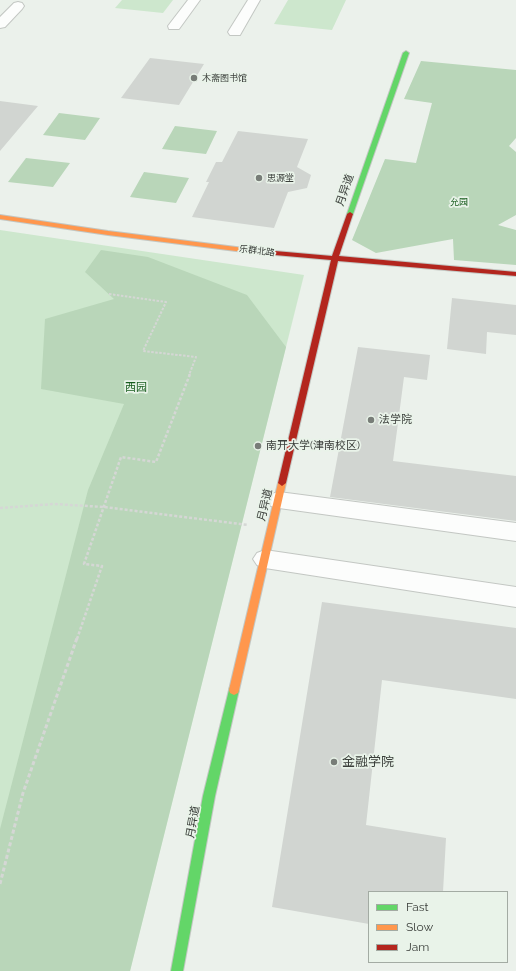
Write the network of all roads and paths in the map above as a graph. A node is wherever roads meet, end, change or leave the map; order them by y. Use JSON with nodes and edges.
{"nodes":[{"id":1,"x":194,"y":0,"type":"edge"},
{"id":2,"x":254,"y":0,"type":"edge"},
{"id":3,"x":18,"y":6,"type":"dead end"},
{"id":4,"x":0,"y":24,"type":"edge"},
{"id":5,"x":174,"y":26,"type":"dead end"},
{"id":6,"x":235,"y":32,"type":"dead end"},
{"id":7,"x":406,"y":53,"type":"dead end"},
{"id":8,"x":0,"y":217,"type":"edge"},
{"id":9,"x":335,"y":258,"type":"junction"},
{"id":10,"x":516,"y":274,"type":"edge"},
{"id":11,"x":109,"y":294,"type":"dead end"},
{"id":12,"x":279,"y":500,"type":"junction"},
{"id":13,"x":104,"y":507,"type":"junction"},
{"id":14,"x":0,"y":508,"type":"edge"},
{"id":15,"x":272,"y":527,"type":"junction"},
{"id":16,"x":516,"y":532,"type":"edge"},
{"id":17,"x":265,"y":558,"type":"junction"},
{"id":18,"x":516,"y":597,"type":"edge"},
{"id":19,"x":1,"y":876,"type":"edge"},
{"id":20,"x":0,"y":884,"type":"edge"},
{"id":21,"x":177,"y":971,"type":"edge"}],
"edges":[{"from":1,"to":5,"type":"street"},
{"from":2,"to":6,"type":"street"},
{"from":3,"to":4,"type":"street"},
{"from":7,"to":9,"type":"street","name":"月异道"},
{"from":8,"to":9,"type":"street","name":"乐群北路"},
{"from":9,"to":10,"type":"street","name":"乐群北路"},
{"from":9,"to":12,"type":"street","name":"月异道"},
{"from":11,"to":13,"type":"path"},
{"from":12,"to":15,"type":"street","name":"月异道"},
{"from":12,"to":16,"type":"street"},
{"from":13,"to":14,"type":"path"},
{"from":13,"to":15,"type":"path"},
{"from":13,"to":19,"type":"path"},
{"from":15,"to":17,"type":"street","name":"月异道"},
{"from":17,"to":18,"type":"street"},
{"from":17,"to":21,"type":"street","name":"月异道"},
{"from":19,"to":20,"type":"path"}]}
